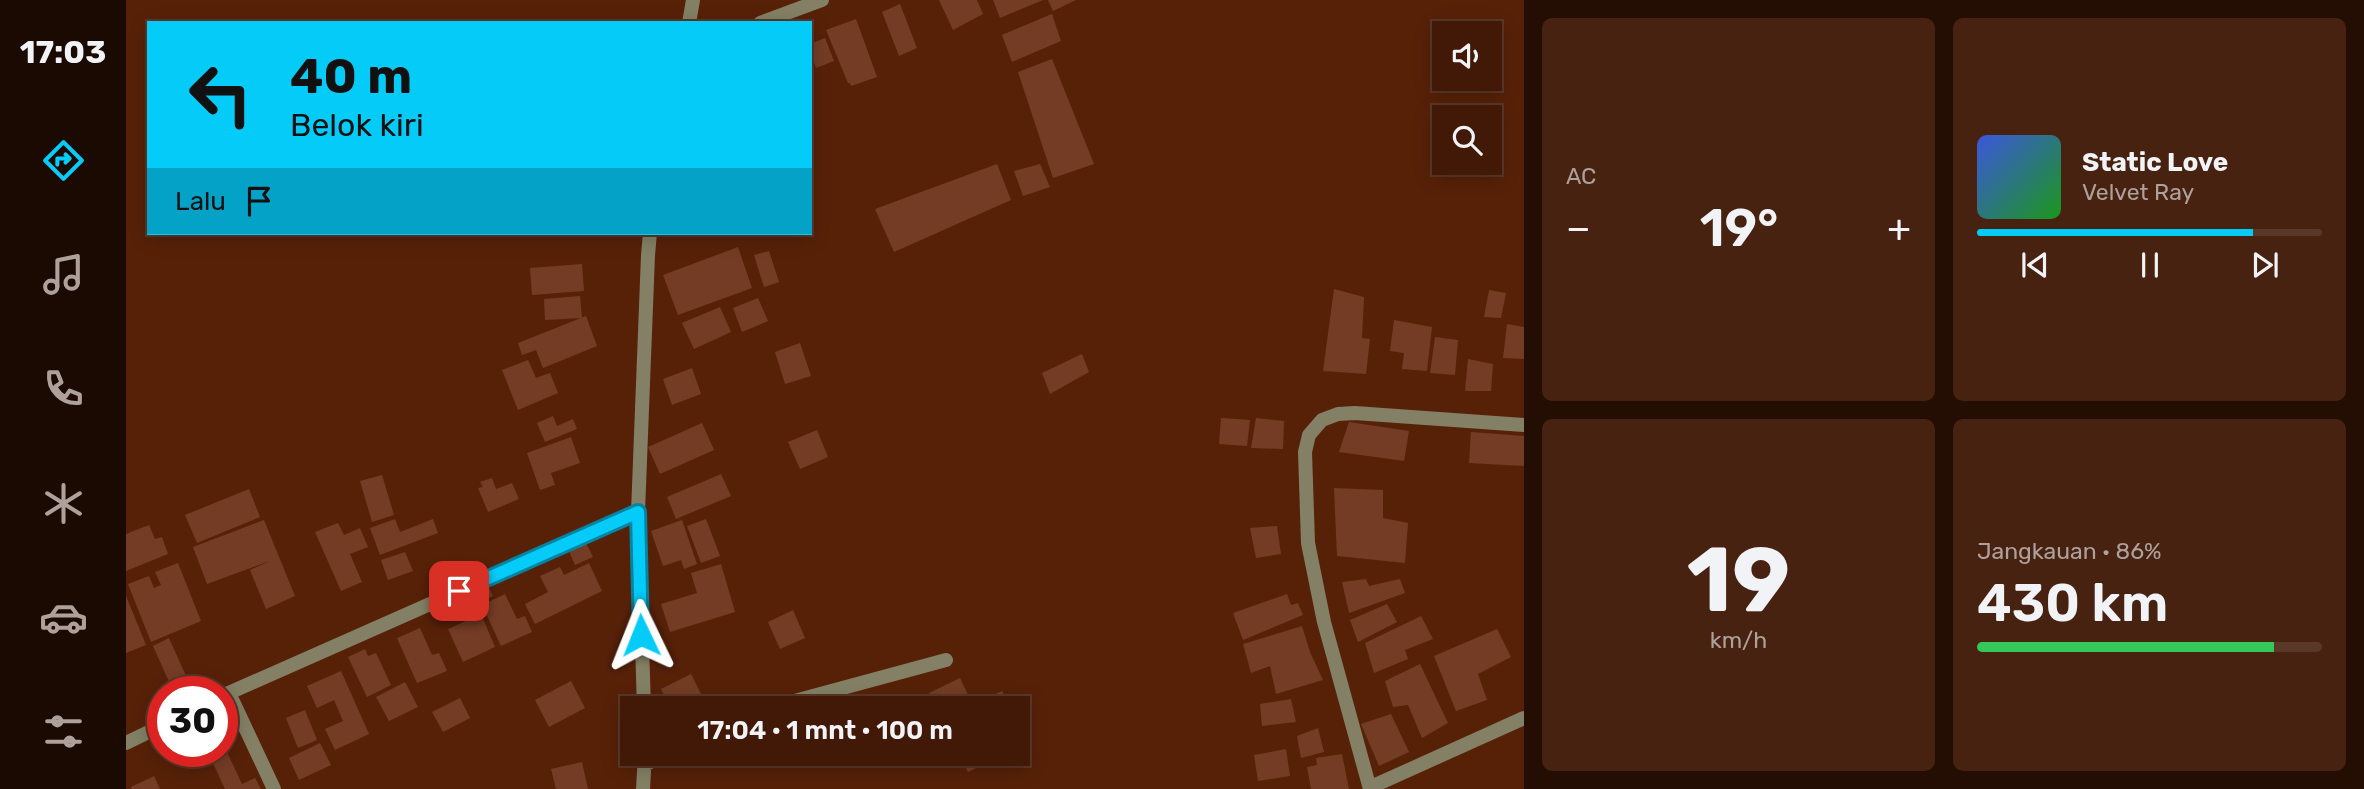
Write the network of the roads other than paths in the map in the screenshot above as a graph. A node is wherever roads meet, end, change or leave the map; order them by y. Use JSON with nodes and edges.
{"nodes":[{"id":1,"x":693,"y":0,"type":"edge"},
{"id":2,"x":822,"y":0,"type":"edge"},
{"id":3,"x":689,"y":21,"type":"edge"},
{"id":4,"x":765,"y":21,"type":"edge"},
{"id":5,"x":650,"y":235,"type":"edge"},
{"id":6,"x":1524,"y":425,"type":"edge"},
{"id":7,"x":638,"y":512,"type":"junction"},
{"id":8,"x":946,"y":660,"type":"dead end"},
{"id":9,"x":238,"y":689,"type":"edge"},
{"id":10,"x":644,"y":696,"type":"edge"},
{"id":11,"x":813,"y":696,"type":"edge"},
{"id":12,"x":238,"y":717,"type":"edge"},
{"id":13,"x":1524,"y":718,"type":"edge"},
{"id":14,"x":147,"y":733,"type":"edge"},
{"id":15,"x":126,"y":743,"type":"edge"},
{"id":16,"x":645,"y":766,"type":"edge"},
{"id":17,"x":1371,"y":788,"type":"edge"},
{"id":18,"x":275,"y":789,"type":"edge"},
{"id":19,"x":643,"y":789,"type":"edge"}],
"edges":[{"from":1,"to":3,"type":"street"},
{"from":2,"to":4,"type":"street"},
{"from":5,"to":7,"type":"street"},
{"from":6,"to":17,"type":"street"},
{"from":7,"to":9,"type":"street"},
{"from":7,"to":10,"type":"street"},
{"from":8,"to":11,"type":"street"},
{"from":12,"to":18,"type":"street"},
{"from":13,"to":17,"type":"street"},
{"from":14,"to":15,"type":"street"},
{"from":16,"to":19,"type":"street"}]}
